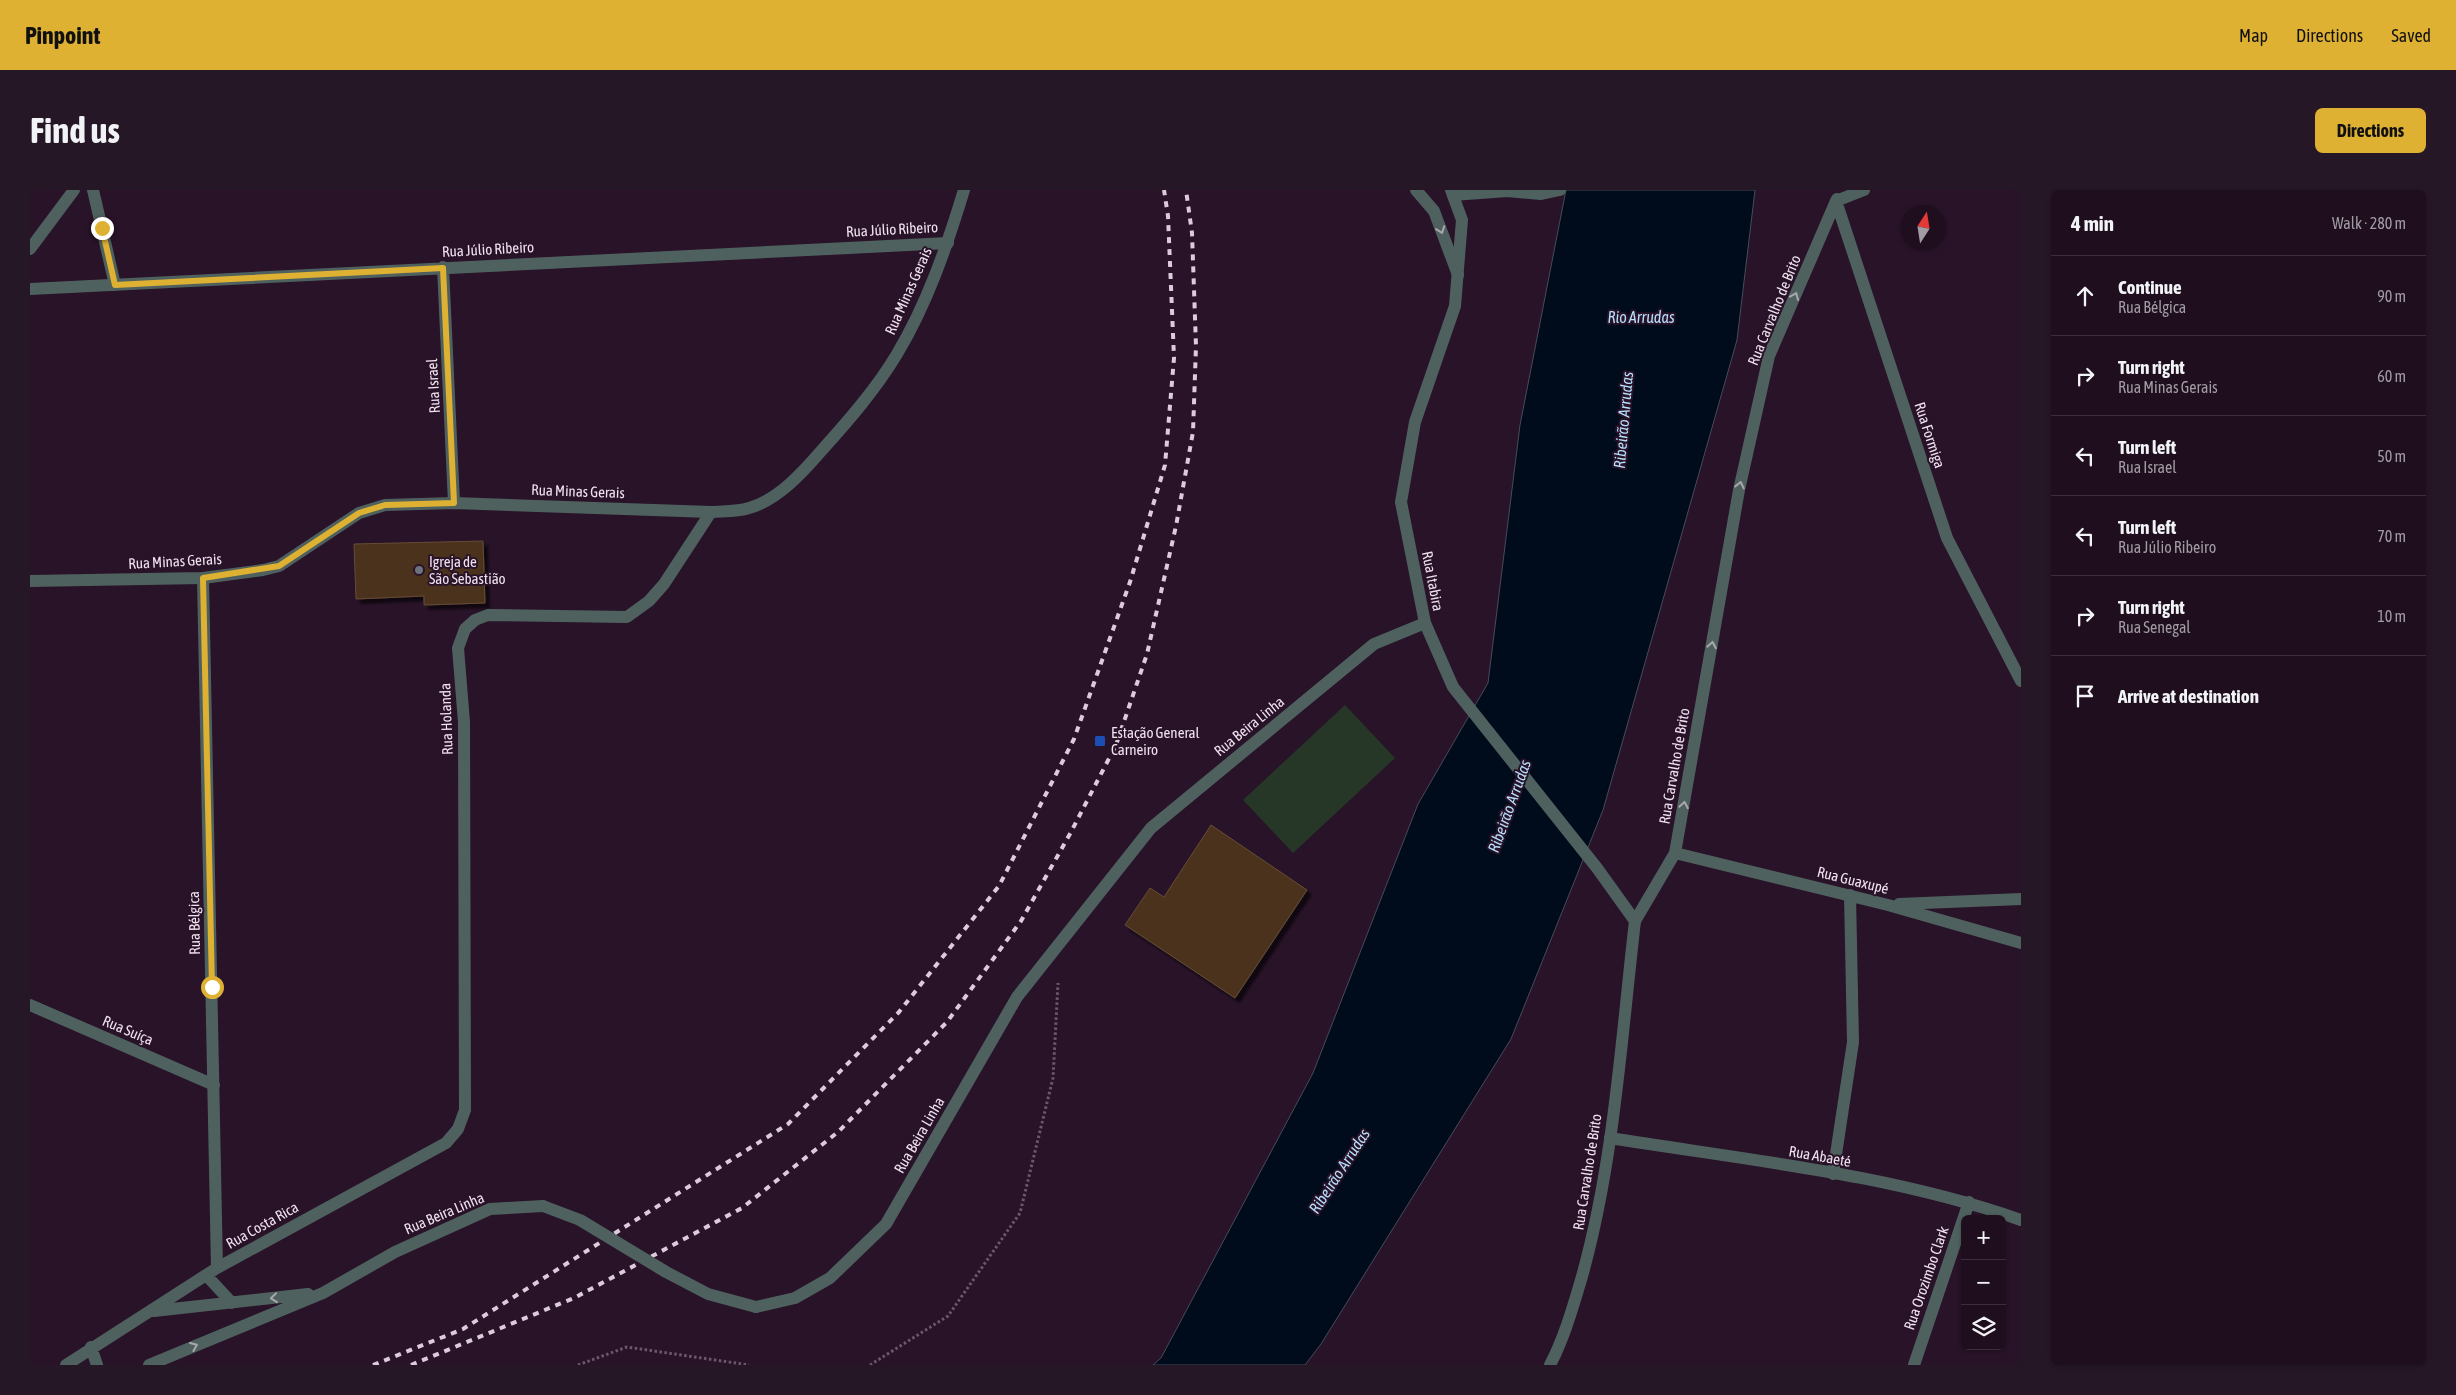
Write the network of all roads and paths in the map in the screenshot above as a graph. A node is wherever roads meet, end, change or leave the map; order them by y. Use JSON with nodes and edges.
{"nodes":[{"id":1,"x":74,"y":190,"type":"edge"},
{"id":2,"x":93,"y":190,"type":"edge"},
{"id":3,"x":964,"y":190,"type":"edge"},
{"id":4,"x":1416,"y":190,"type":"edge"},
{"id":5,"x":1560,"y":190,"type":"edge"},
{"id":6,"x":1864,"y":190,"type":"edge"},
{"id":7,"x":1481,"y":191,"type":"edge"},
{"id":8,"x":1452,"y":193,"type":"edge"},
{"id":9,"x":1839,"y":196,"type":"edge"},
{"id":10,"x":948,"y":242,"type":"junction"},
{"id":11,"x":30,"y":250,"type":"edge"},
{"id":12,"x":443,"y":268,"type":"junction"},
{"id":13,"x":1458,"y":275,"type":"junction"},
{"id":14,"x":115,"y":285,"type":"junction"},
{"id":15,"x":30,"y":289,"type":"edge"},
{"id":16,"x":454,"y":503,"type":"junction"},
{"id":17,"x":711,"y":512,"type":"junction"},
{"id":18,"x":203,"y":578,"type":"junction"},
{"id":19,"x":30,"y":581,"type":"edge"},
{"id":20,"x":1425,"y":623,"type":"junction"},
{"id":21,"x":2021,"y":681,"type":"edge"},
{"id":22,"x":1675,"y":853,"type":"junction"},
{"id":23,"x":1850,"y":895,"type":"junction"},
{"id":24,"x":2021,"y":898,"type":"edge"},
{"id":25,"x":1888,"y":905,"type":"junction"},
{"id":26,"x":1635,"y":921,"type":"junction"},
{"id":27,"x":2021,"y":943,"type":"edge"},
{"id":28,"x":1058,"y":981,"type":"dead end"},
{"id":29,"x":30,"y":1005,"type":"edge"},
{"id":30,"x":214,"y":1085,"type":"junction"},
{"id":31,"x":465,"y":1110,"type":"joint"},
{"id":32,"x":1610,"y":1138,"type":"junction"},
{"id":33,"x":1833,"y":1174,"type":"junction"},
{"id":34,"x":1969,"y":1202,"type":"junction"},
{"id":35,"x":2021,"y":1220,"type":"edge"},
{"id":36,"x":217,"y":1268,"type":"junction"},
{"id":37,"x":206,"y":1275,"type":"junction"},
{"id":38,"x":323,"y":1292,"type":"junction"},
{"id":39,"x":232,"y":1302,"type":"junction"},
{"id":40,"x":151,"y":1312,"type":"junction"},
{"id":41,"x":91,"y":1347,"type":"junction"},
{"id":42,"x":66,"y":1365,"type":"edge"},
{"id":43,"x":97,"y":1365,"type":"edge"},
{"id":44,"x":149,"y":1365,"type":"edge"},
{"id":45,"x":578,"y":1365,"type":"edge"},
{"id":46,"x":749,"y":1365,"type":"edge"},
{"id":47,"x":870,"y":1365,"type":"edge"},
{"id":48,"x":1550,"y":1365,"type":"edge"},
{"id":49,"x":1914,"y":1365,"type":"edge"}],
"edges":[{"from":1,"to":11,"type":"street"},
{"from":2,"to":14,"type":"street"},
{"from":3,"to":10,"type":"street","name":"Rua Minas Gerais"},
{"from":4,"to":13,"type":"street","one_way":true},
{"from":5,"to":7,"type":"street"},
{"from":6,"to":9,"type":"street"},
{"from":7,"to":8,"type":"street"},
{"from":8,"to":13,"type":"street","name":"Rua Itabira"},
{"from":9,"to":21,"type":"street","name":"Rua Formiga"},
{"from":22,"to":9,"type":"street","name":"Rua Carvalho de Brito","one_way":true},
{"from":10,"to":12,"type":"street","name":"Rua Júlio Ribeiro"},
{"from":10,"to":17,"type":"street","name":"Rua Minas Gerais"},
{"from":12,"to":14,"type":"street","name":"Rua Júlio Ribeiro"},
{"from":12,"to":16,"type":"street","name":"Rua Israel"},
{"from":13,"to":20,"type":"street","name":"Rua Itabira"},
{"from":14,"to":15,"type":"street","name":"Rua Júlio Ribeiro"},
{"from":16,"to":17,"type":"street","name":"Rua Minas Gerais"},
{"from":16,"to":18,"type":"street","name":"Rua Minas Gerais"},
{"from":17,"to":31,"type":"street","name":"Rua Holanda"},
{"from":18,"to":19,"type":"street","name":"Rua Minas Gerais"},
{"from":18,"to":30,"type":"street","name":"Rua Bélgica"},
{"from":20,"to":26,"type":"street","name":"Rua Itabira"},
{"from":20,"to":38,"type":"street","name":"Rua Beira Linha","bridge":true},
{"from":22,"to":23,"type":"street","name":"Rua Guaxupé"},
{"from":22,"to":26,"type":"street","name":"Rua Carvalho de Brito"},
{"from":23,"to":25,"type":"street","name":"Rua Guaxupé"},
{"from":23,"to":33,"type":"street"},
{"from":24,"to":25,"type":"street"},
{"from":25,"to":27,"type":"street","name":"Rua Guaxupé"},
{"from":26,"to":32,"type":"street","name":"Rua Carvalho de Brito"},
{"from":28,"to":47,"type":"path"},
{"from":29,"to":30,"type":"street","name":"Rua Suíça"},
{"from":30,"to":36,"type":"street","name":"Rua Bélgica"},
{"from":31,"to":36,"type":"street","name":"Rua Costa Rica"},
{"from":32,"to":33,"type":"street","name":"Rua Abaeté"},
{"from":32,"to":48,"type":"street","name":"Rua Carvalho de Brito"},
{"from":33,"to":34,"type":"street","name":"Rua Abaeté"},
{"from":34,"to":35,"type":"street","name":"Rua Abaeté"},
{"from":34,"to":49,"type":"street","name":"Rua Orozimbo Clark"},
{"from":36,"to":37,"type":"street","name":"Rua Costa Rica"},
{"from":37,"to":39,"type":"street"},
{"from":37,"to":40,"type":"street","name":"Rua Costa Rica"},
{"from":38,"to":39,"type":"street","name":"Rua Beira Linha","one_way":true},
{"from":44,"to":38,"type":"street","name":"Rua Beira Linha","one_way":true},
{"from":39,"to":40,"type":"street","name":"Rua Beira Linha"},
{"from":40,"to":41,"type":"street","name":"Rua Costa Rica"},
{"from":41,"to":42,"type":"street","name":"Rua Costa Rica"},
{"from":41,"to":43,"type":"street"},
{"from":45,"to":46,"type":"path"}]}
